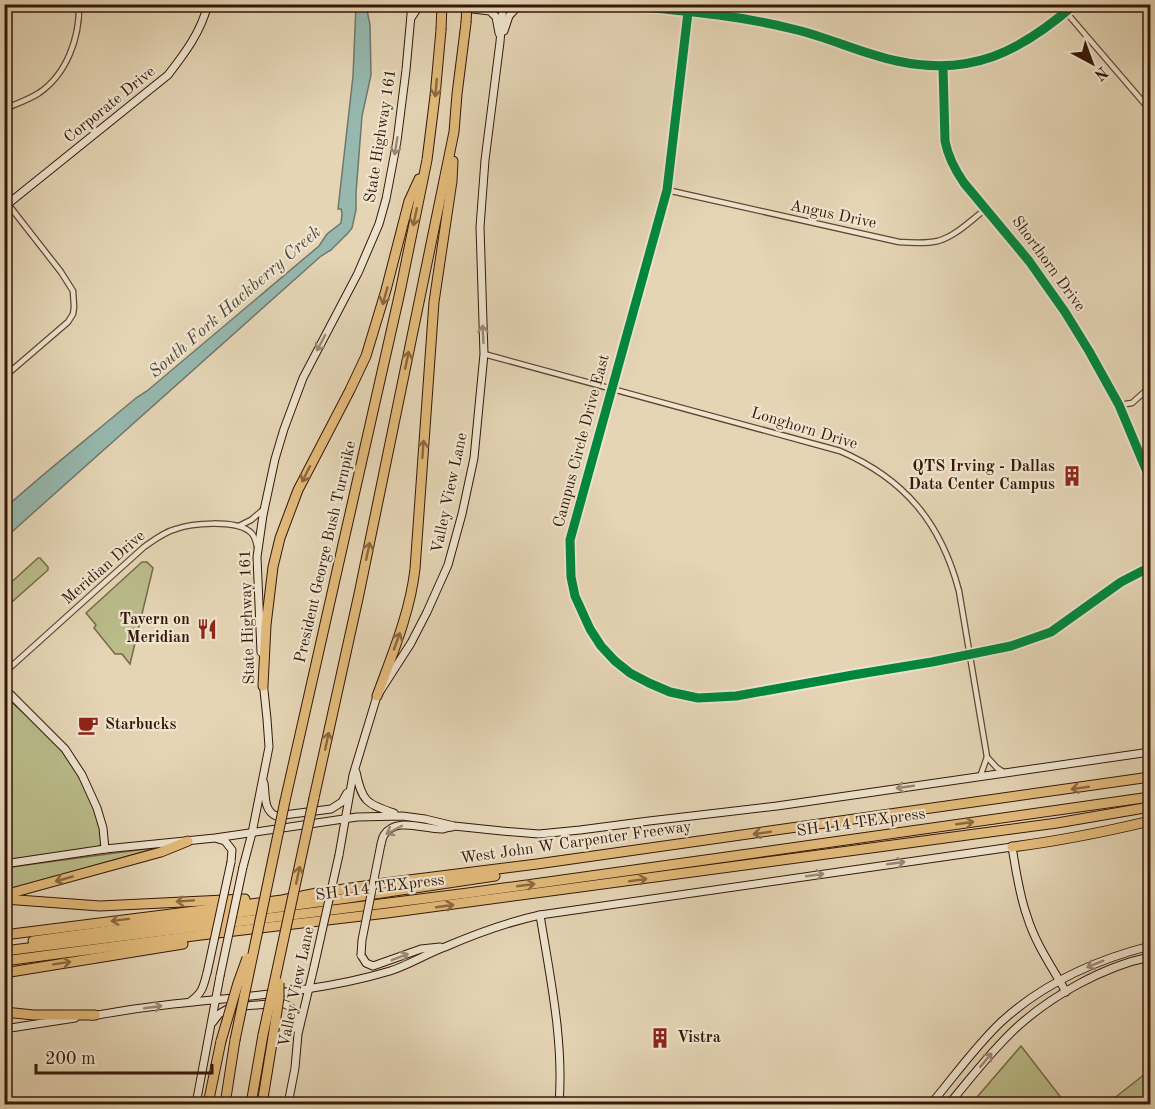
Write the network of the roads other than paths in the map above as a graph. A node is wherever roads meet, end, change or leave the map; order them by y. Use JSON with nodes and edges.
{"nodes":[{"id":1,"x":79,"y":4,"type":"edge"},
{"id":2,"x":208,"y":4,"type":"edge"},
{"id":3,"x":412,"y":4,"type":"edge"},
{"id":4,"x":428,"y":4,"type":"edge"},
{"id":5,"x":442,"y":4,"type":"edge"},
{"id":6,"x":467,"y":4,"type":"edge"},
{"id":7,"x":503,"y":4,"type":"edge"},
{"id":8,"x":520,"y":4,"type":"edge"},
{"id":9,"x":612,"y":4,"type":"edge"},
{"id":10,"x":1059,"y":4,"type":"edge"},
{"id":11,"x":1075,"y":4,"type":"edge"},
{"id":12,"x":689,"y":8,"type":"edge"},
{"id":13,"x":1066,"y":12,"type":"junction"},
{"id":14,"x":410,"y":20,"type":"junction"},
{"id":15,"x":500,"y":42,"type":"junction"},
{"id":16,"x":943,"y":67,"type":"junction"},
{"id":17,"x":4,"y":109,"type":"edge"},
{"id":18,"x":1150,"y":110,"type":"edge"},
{"id":19,"x":454,"y":132,"type":"junction"},
{"id":20,"x":427,"y":160,"type":"junction"},
{"id":21,"x":667,"y":190,"type":"junction"},
{"id":22,"x":6,"y":203,"type":"edge"},
{"id":23,"x":986,"y":209,"type":"junction"},
{"id":24,"x":484,"y":354,"type":"junction"},
{"id":25,"x":4,"y":377,"type":"edge"},
{"id":26,"x":1150,"y":387,"type":"edge"},
{"id":27,"x":612,"y":388,"type":"junction"},
{"id":28,"x":1119,"y":405,"type":"junction"},
{"id":29,"x":1150,"y":479,"type":"edge"},
{"id":30,"x":264,"y":508,"type":"junction"},
{"id":31,"x":239,"y":525,"type":"junction"},
{"id":32,"x":258,"y":550,"type":"junction"},
{"id":33,"x":1150,"y":567,"type":"edge"},
{"id":34,"x":969,"y":655,"type":"junction"},
{"id":35,"x":4,"y":673,"type":"edge"},
{"id":36,"x":263,"y":686,"type":"junction"},
{"id":37,"x":4,"y":688,"type":"edge"},
{"id":38,"x":377,"y":696,"type":"junction"},
{"id":39,"x":1150,"y":753,"type":"edge"},
{"id":40,"x":987,"y":757,"type":"junction"},
{"id":41,"x":354,"y":772,"type":"junction"},
{"id":42,"x":1005,"y":773,"type":"junction"},
{"id":43,"x":264,"y":777,"type":"junction"},
{"id":44,"x":980,"y":777,"type":"junction"},
{"id":45,"x":1150,"y":777,"type":"edge"},
{"id":46,"x":1150,"y":797,"type":"edge"},
{"id":47,"x":1150,"y":807,"type":"edge"},
{"id":48,"x":402,"y":816,"type":"junction"},
{"id":49,"x":346,"y":818,"type":"junction"},
{"id":50,"x":1150,"y":821,"type":"edge"},
{"id":51,"x":454,"y":826,"type":"junction"},
{"id":52,"x":252,"y":833,"type":"junction"},
{"id":53,"x":215,"y":838,"type":"junction"},
{"id":54,"x":188,"y":841,"type":"junction"},
{"id":55,"x":908,"y":843,"type":"junction"},
{"id":56,"x":1012,"y":847,"type":"junction"},
{"id":57,"x":105,"y":849,"type":"junction"},
{"id":58,"x":741,"y":855,"type":"junction"},
{"id":59,"x":4,"y":864,"type":"edge"},
{"id":60,"x":537,"y":864,"type":"junction"},
{"id":61,"x":4,"y":897,"type":"edge"},
{"id":62,"x":282,"y":900,"type":"junction"},
{"id":63,"x":540,"y":915,"type":"junction"},
{"id":64,"x":259,"y":925,"type":"junction"},
{"id":65,"x":4,"y":935,"type":"edge"},
{"id":66,"x":201,"y":935,"type":"junction"},
{"id":67,"x":4,"y":945,"type":"edge"},
{"id":68,"x":445,"y":946,"type":"junction"},
{"id":69,"x":1150,"y":946,"type":"edge"},
{"id":70,"x":4,"y":951,"type":"edge"},
{"id":71,"x":1150,"y":957,"type":"edge"},
{"id":72,"x":4,"y":961,"type":"edge"},
{"id":73,"x":4,"y":973,"type":"edge"},
{"id":74,"x":1059,"y":980,"type":"junction"},
{"id":75,"x":308,"y":988,"type":"junction"},
{"id":76,"x":1066,"y":992,"type":"junction"},
{"id":77,"x":216,"y":1000,"type":"junction"},
{"id":78,"x":189,"y":1002,"type":"junction"},
{"id":79,"x":4,"y":1012,"type":"edge"},
{"id":80,"x":95,"y":1015,"type":"junction"},
{"id":81,"x":210,"y":1028,"type":"junction"},
{"id":82,"x":4,"y":1029,"type":"edge"},
{"id":83,"x":298,"y":1034,"type":"junction"},
{"id":84,"x":268,"y":1036,"type":"junction"},
{"id":85,"x":198,"y":1088,"type":"junction"},
{"id":86,"x":191,"y":1104,"type":"edge"},
{"id":87,"x":196,"y":1104,"type":"edge"},
{"id":88,"x":208,"y":1104,"type":"edge"},
{"id":89,"x":225,"y":1104,"type":"edge"},
{"id":90,"x":251,"y":1104,"type":"edge"},
{"id":91,"x":262,"y":1104,"type":"edge"},
{"id":92,"x":288,"y":1104,"type":"edge"},
{"id":93,"x":559,"y":1104,"type":"edge"},
{"id":94,"x":931,"y":1104,"type":"edge"},
{"id":95,"x":949,"y":1104,"type":"edge"}],
"edges":[{"from":1,"to":17,"type":"street"},
{"from":2,"to":22,"type":"main road","name":"Corporate Drive"},
{"from":3,"to":14,"type":"main road","name":"State Highway 161"},
{"from":4,"to":14,"type":"main road"},
{"from":4,"to":15,"type":"main road"},
{"from":5,"to":20,"type":"highway","name":"President George Bush Turnpike","one_way":true,"bridge":true},
{"from":6,"to":19,"type":"highway","bridge":true},
{"from":7,"to":15,"type":"main road","name":"Valley View Lane"},
{"from":8,"to":15,"type":"main road"},
{"from":9,"to":12,"type":"main road"},
{"from":10,"to":13,"type":"street"},
{"from":11,"to":13,"type":"main road"},
{"from":12,"to":16,"type":"main road"},
{"from":12,"to":21,"type":"main road","name":"Campus Circle Drive East"},
{"from":13,"to":16,"type":"main road"},
{"from":13,"to":18,"type":"street"},
{"from":14,"to":30,"type":"main road","name":"State Highway 161","one_way":true},
{"from":24,"to":15,"type":"main road","name":"Valley View Lane","one_way":true},
{"from":16,"to":23,"type":"main road","name":"Shorthorn Drive"},
{"from":38,"to":19,"type":"highway","one_way":true},
{"from":84,"to":19,"type":"highway","one_way":true,"bridge":true},
{"from":20,"to":36,"type":"highway","one_way":true},
{"from":20,"to":64,"type":"highway","name":"President George Bush Turnpike","one_way":true,"bridge":true},
{"from":21,"to":23,"type":"street","name":"Angus Drive"},
{"from":21,"to":27,"type":"main road","name":"Campus Circle Drive East"},
{"from":22,"to":25,"type":"street"},
{"from":23,"to":28,"type":"main road","name":"Shorthorn Drive"},
{"from":24,"to":27,"type":"street","name":"Longhorn Drive"},
{"from":24,"to":38,"type":"main road","name":"Valley View Lane"},
{"from":26,"to":28,"type":"street"},
{"from":27,"to":34,"type":"street","name":"Longhorn Drive"},
{"from":27,"to":34,"type":"main road","name":"Campus Circle Drive East"},
{"from":28,"to":29,"type":"main road","name":"Shorthorn Drive"},
{"from":30,"to":31,"type":"street"},
{"from":30,"to":32,"type":"main road","name":"State Highway 161"},
{"from":31,"to":32,"type":"street"},
{"from":31,"to":35,"type":"street","name":"Meridian Drive"},
{"from":32,"to":36,"type":"main road","name":"State Highway 161"},
{"from":33,"to":34,"type":"main road","name":"Campus Circle Drive East"},
{"from":34,"to":40,"type":"street","name":"Longhorn Drive"},
{"from":36,"to":43,"type":"main road","name":"State Highway 161"},
{"from":37,"to":57,"type":"main road"},
{"from":38,"to":41,"type":"main road","name":"Valley View Lane"},
{"from":39,"to":42,"type":"main road","name":"West John W Carpenter Freeway"},
{"from":40,"to":42,"type":"street"},
{"from":40,"to":44,"type":"street","name":"Longhorn Drive"},
{"from":41,"to":43,"type":"main road"},
{"from":41,"to":48,"type":"main road"},
{"from":41,"to":49,"type":"main road","name":"Valley View Lane"},
{"from":42,"to":44,"type":"main road","name":"West John W Carpenter Freeway"},
{"from":43,"to":52,"type":"main road","name":"State Highway 161"},
{"from":44,"to":51,"type":"main road","name":"West John W Carpenter Freeway","one_way":true},
{"from":45,"to":60,"type":"highway","name":"West John W Carpenter Freeway","one_way":true},
{"from":58,"to":46,"type":"highway","name":"SH 114 TEXpress","one_way":true},
{"from":47,"to":55,"type":"highway"},
{"from":48,"to":49,"type":"main road","name":"West John W Carpenter Freeway"},
{"from":48,"to":51,"type":"main road","name":"West John W Carpenter Freeway"},
{"from":49,"to":52,"type":"main road","name":"West John W Carpenter Freeway"},
{"from":49,"to":75,"type":"main road","name":"Valley View Lane","bridge":true},
{"from":50,"to":56,"type":"highway"},
{"from":51,"to":68,"type":"main road","one_way":true,"bridge":true},
{"from":52,"to":53,"type":"main road","name":"West John W Carpenter Freeway"},
{"from":52,"to":77,"type":"main road","name":"State Highway 161","bridge":true},
{"from":53,"to":54,"type":"main road","name":"West John W Carpenter Freeway"},
{"from":53,"to":78,"type":"main road","bridge":true},
{"from":54,"to":57,"type":"main road","name":"West John W Carpenter Freeway"},
{"from":54,"to":61,"type":"highway","one_way":true},
{"from":55,"to":58,"type":"highway"},
{"from":66,"to":55,"type":"highway","one_way":true},
{"from":63,"to":56,"type":"main road","one_way":true},
{"from":56,"to":74,"type":"main road"},
{"from":57,"to":59,"type":"main road","name":"West John W Carpenter Freeway"},
{"from":70,"to":58,"type":"highway","name":"SH 114 TEXpress","one_way":true},
{"from":60,"to":62,"type":"highway","name":"West John W Carpenter Freeway"},
{"from":60,"to":67,"type":"highway","name":"SH 114 TEXpress"},
{"from":62,"to":61,"type":"highway","one_way":true},
{"from":62,"to":65,"type":"highway","name":"West John W Carpenter Freeway","one_way":true},
{"from":63,"to":68,"type":"main road"},
{"from":63,"to":93,"type":"main road"},
{"from":64,"to":88,"type":"highway","bridge":true},
{"from":64,"to":89,"type":"highway","name":"President George Bush Turnpike","bridge":true},
{"from":66,"to":72,"type":"highway"},
{"from":73,"to":66,"type":"highway","one_way":true},
{"from":68,"to":75,"type":"main road"},
{"from":69,"to":74,"type":"main road","one_way":true},
{"from":71,"to":76,"type":"main road"},
{"from":74,"to":76,"type":"main road"},
{"from":74,"to":94,"type":"main road"},
{"from":75,"to":77,"type":"main road"},
{"from":75,"to":83,"type":"main road","name":"Valley View Lane"},
{"from":95,"to":76,"type":"main road","one_way":true},
{"from":77,"to":78,"type":"main road"},
{"from":77,"to":81,"type":"main road","name":"State Highway 161"},
{"from":80,"to":78,"type":"main road","one_way":true},
{"from":79,"to":80,"type":"highway"},
{"from":80,"to":82,"type":"main road"},
{"from":81,"to":83,"type":"main road"},
{"from":81,"to":85,"type":"main road","name":"State Highway 161"},
{"from":83,"to":92,"type":"main road","name":"Valley View Lane"},
{"from":84,"to":90,"type":"highway"},
{"from":84,"to":91,"type":"highway"},
{"from":85,"to":86,"type":"main road"},
{"from":85,"to":87,"type":"main road","name":"State Highway 161"}]}
